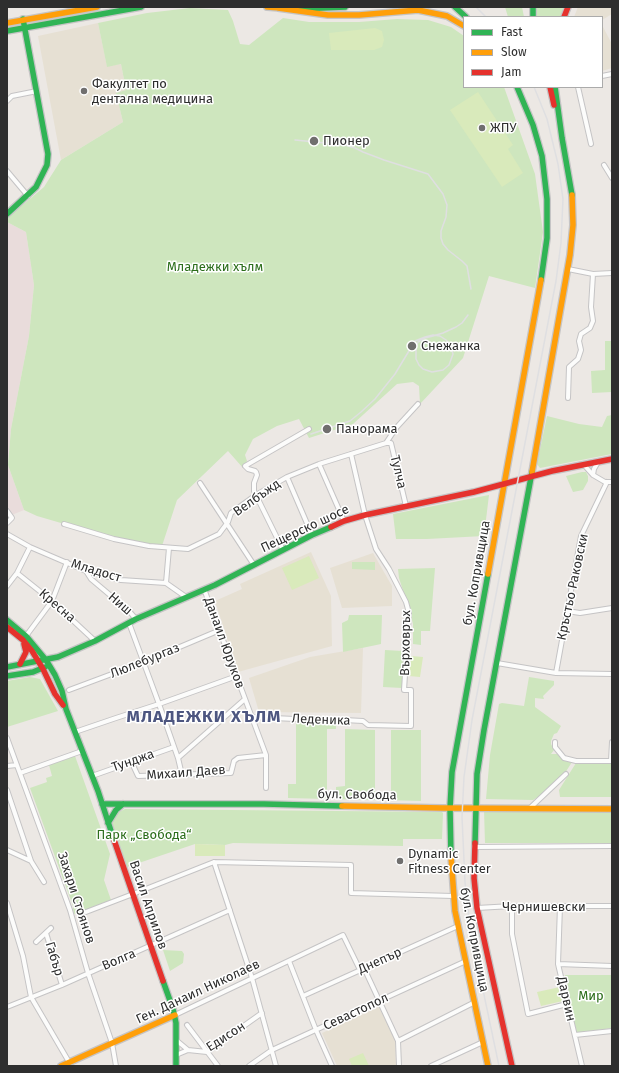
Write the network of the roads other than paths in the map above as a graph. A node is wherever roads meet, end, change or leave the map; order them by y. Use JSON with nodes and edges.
{"nodes":[{"id":1,"x":97,"y":7,"type":"edge"},
{"id":2,"x":141,"y":7,"type":"edge"},
{"id":3,"x":267,"y":7,"type":"edge"},
{"id":4,"x":345,"y":7,"type":"edge"},
{"id":5,"x":278,"y":8,"type":"junction"},
{"id":6,"x":457,"y":8,"type":"edge"},
{"id":7,"x":465,"y":16,"type":"edge"},
{"id":8,"x":23,"y":19,"type":"junction"},
{"id":9,"x":7,"y":22,"type":"edge"},
{"id":10,"x":463,"y":25,"type":"edge"},
{"id":11,"x":25,"y":27,"type":"junction"},
{"id":12,"x":7,"y":30,"type":"edge"},
{"id":13,"x":517,"y":88,"type":"edge"},
{"id":14,"x":550,"y":88,"type":"edge"},
{"id":15,"x":555,"y":88,"type":"edge"},
{"id":16,"x":578,"y":88,"type":"edge"},
{"id":17,"x":37,"y":91,"type":"junction"},
{"id":18,"x":7,"y":101,"type":"edge"},
{"id":19,"x":562,"y":138,"type":"junction"},
{"id":20,"x":591,"y":144,"type":"dead end"},
{"id":21,"x":604,"y":166,"type":"dead end"},
{"id":22,"x":7,"y":171,"type":"edge"},
{"id":23,"x":612,"y":178,"type":"edge"},
{"id":24,"x":28,"y":196,"type":"junction"},
{"id":25,"x":7,"y":214,"type":"edge"},
{"id":26,"x":568,"y":269,"type":"junction"},
{"id":27,"x":612,"y":273,"type":"edge"},
{"id":28,"x":593,"y":274,"type":"junction"},
{"id":29,"x":568,"y":398,"type":"dead end"},
{"id":30,"x":418,"y":404,"type":"dead end"},
{"id":31,"x":309,"y":429,"type":"dead end"},
{"id":32,"x":386,"y":443,"type":"junction"},
{"id":33,"x":351,"y":454,"type":"junction"},
{"id":34,"x":612,"y":459,"type":"edge"},
{"id":35,"x":598,"y":462,"type":"junction"},
{"id":36,"x":319,"y":464,"type":"junction"},
{"id":37,"x":584,"y":465,"type":"junction"},
{"id":38,"x":593,"y":475,"type":"junction"},
{"id":39,"x":531,"y":476,"type":"junction"},
{"id":40,"x":287,"y":477,"type":"junction"},
{"id":41,"x":610,"y":482,"type":"edge"},
{"id":42,"x":200,"y":483,"type":"dead end"},
{"id":43,"x":503,"y":485,"type":"junction"},
{"id":44,"x":256,"y":496,"type":"junction"},
{"id":45,"x":406,"y":506,"type":"junction"},
{"id":46,"x":7,"y":511,"type":"edge"},
{"id":47,"x":365,"y":515,"type":"junction"},
{"id":48,"x":344,"y":521,"type":"junction"},
{"id":49,"x":228,"y":522,"type":"junction"},
{"id":50,"x":7,"y":523,"type":"edge"},
{"id":51,"x":64,"y":524,"type":"dead end"},
{"id":52,"x":7,"y":534,"type":"edge"},
{"id":53,"x":312,"y":535,"type":"junction"},
{"id":54,"x":30,"y":547,"type":"junction"},
{"id":55,"x":169,"y":548,"type":"junction"},
{"id":56,"x":283,"y":550,"type":"junction"},
{"id":57,"x":67,"y":562,"type":"junction"},
{"id":58,"x":254,"y":565,"type":"junction"},
{"id":59,"x":86,"y":571,"type":"junction"},
{"id":60,"x":17,"y":573,"type":"junction"},
{"id":61,"x":166,"y":583,"type":"junction"},
{"id":62,"x":7,"y":586,"type":"edge"},
{"id":63,"x":204,"y":589,"type":"junction"},
{"id":64,"x":186,"y":597,"type":"junction"},
{"id":65,"x":52,"y":601,"type":"junction"},
{"id":66,"x":612,"y":608,"type":"edge"},
{"id":67,"x":567,"y":611,"type":"junction"},
{"id":68,"x":136,"y":619,"type":"junction"},
{"id":69,"x":7,"y":620,"type":"edge"},
{"id":70,"x":129,"y":623,"type":"junction"},
{"id":71,"x":7,"y":627,"type":"edge"},
{"id":72,"x":220,"y":630,"type":"junction"},
{"id":73,"x":25,"y":638,"type":"junction"},
{"id":74,"x":95,"y":641,"type":"junction"},
{"id":75,"x":38,"y":661,"type":"junction"},
{"id":76,"x":48,"y":662,"type":"junction"},
{"id":77,"x":144,"y":662,"type":"junction"},
{"id":78,"x":497,"y":663,"type":"junction"},
{"id":79,"x":20,"y":664,"type":"junction"},
{"id":80,"x":7,"y":667,"type":"edge"},
{"id":81,"x":43,"y":669,"type":"junction"},
{"id":82,"x":556,"y":673,"type":"junction"},
{"id":83,"x":612,"y":674,"type":"edge"},
{"id":84,"x":7,"y":676,"type":"edge"},
{"id":85,"x":237,"y":676,"type":"junction"},
{"id":86,"x":69,"y":690,"type":"dead end"},
{"id":87,"x":245,"y":699,"type":"junction"},
{"id":88,"x":159,"y":704,"type":"junction"},
{"id":89,"x":66,"y":708,"type":"junction"},
{"id":90,"x":252,"y":717,"type":"junction"},
{"id":91,"x":411,"y":726,"type":"joint"},
{"id":92,"x":75,"y":732,"type":"junction"},
{"id":93,"x":7,"y":738,"type":"edge"},
{"id":94,"x":555,"y":742,"type":"dead end"},
{"id":95,"x":612,"y":742,"type":"edge"},
{"id":96,"x":174,"y":747,"type":"junction"},
{"id":97,"x":82,"y":751,"type":"junction"},
{"id":98,"x":266,"y":755,"type":"junction"},
{"id":99,"x":178,"y":758,"type":"junction"},
{"id":100,"x":131,"y":761,"type":"junction"},
{"id":101,"x":612,"y":761,"type":"edge"},
{"id":102,"x":17,"y":765,"type":"junction"},
{"id":103,"x":7,"y":766,"type":"edge"},
{"id":104,"x":20,"y":773,"type":"junction"},
{"id":105,"x":566,"y":774,"type":"dead end"},
{"id":106,"x":182,"y":775,"type":"junction"},
{"id":107,"x":92,"y":776,"type":"junction"},
{"id":108,"x":266,"y":788,"type":"dead end"},
{"id":109,"x":7,"y":790,"type":"edge"},
{"id":110,"x":102,"y":804,"type":"junction"},
{"id":111,"x":124,"y":804,"type":"junction"},
{"id":112,"x":450,"y":808,"type":"junction"},
{"id":113,"x":475,"y":808,"type":"junction"},
{"id":114,"x":530,"y":808,"type":"junction"},
{"id":115,"x":612,"y":809,"type":"edge"},
{"id":116,"x":108,"y":823,"type":"junction"},
{"id":117,"x":612,"y":846,"type":"edge"},
{"id":118,"x":474,"y":847,"type":"junction"},
{"id":119,"x":7,"y":850,"type":"edge"},
{"id":120,"x":31,"y":861,"type":"junction"},
{"id":121,"x":214,"y":862,"type":"junction"},
{"id":122,"x":44,"y":882,"type":"dead end"},
{"id":123,"x":133,"y":894,"type":"junction"},
{"id":124,"x":453,"y":896,"type":"junction"},
{"id":125,"x":7,"y":903,"type":"edge"},
{"id":126,"x":512,"y":906,"type":"junction"},
{"id":127,"x":560,"y":906,"type":"junction"},
{"id":128,"x":612,"y":906,"type":"edge"},
{"id":129,"x":477,"y":908,"type":"junction"},
{"id":130,"x":230,"y":910,"type":"junction"},
{"id":131,"x":86,"y":912,"type":"dead end"},
{"id":132,"x":458,"y":926,"type":"junction"},
{"id":133,"x":51,"y":928,"type":"dead end"},
{"id":134,"x":46,"y":933,"type":"junction"},
{"id":135,"x":36,"y":942,"type":"dead end"},
{"id":136,"x":150,"y":946,"type":"junction"},
{"id":137,"x":466,"y":960,"type":"junction"},
{"id":138,"x":289,"y":961,"type":"junction"},
{"id":139,"x":558,"y":964,"type":"junction"},
{"id":140,"x":612,"y":966,"type":"edge"},
{"id":141,"x":362,"y":969,"type":"junction"},
{"id":142,"x":88,"y":973,"type":"junction"},
{"id":143,"x":252,"y":978,"type":"junction"},
{"id":144,"x":62,"y":985,"type":"junction"},
{"id":145,"x":303,"y":996,"type":"junction"},
{"id":146,"x":31,"y":997,"type":"junction"},
{"id":147,"x":380,"y":1001,"type":"junction"},
{"id":148,"x":475,"y":1002,"type":"junction"},
{"id":149,"x":568,"y":1004,"type":"junction"},
{"id":150,"x":7,"y":1007,"type":"edge"},
{"id":151,"x":262,"y":1013,"type":"junction"},
{"id":152,"x":175,"y":1015,"type":"junction"},
{"id":153,"x":187,"y":1025,"type":"dead end"},
{"id":154,"x":316,"y":1030,"type":"junction"},
{"id":155,"x":612,"y":1031,"type":"edge"},
{"id":156,"x":575,"y":1035,"type":"junction"},
{"id":157,"x":176,"y":1040,"type":"junction"},
{"id":158,"x":398,"y":1040,"type":"junction"},
{"id":159,"x":483,"y":1042,"type":"junction"},
{"id":160,"x":112,"y":1044,"type":"junction"},
{"id":161,"x":188,"y":1050,"type":"junction"},
{"id":162,"x":272,"y":1050,"type":"junction"},
{"id":163,"x":207,"y":1052,"type":"junction"},
{"id":164,"x":176,"y":1055,"type":"junction"},
{"id":165,"x":69,"y":1062,"type":"junction"},
{"id":166,"x":61,"y":1066,"type":"edge"},
{"id":167,"x":116,"y":1066,"type":"edge"},
{"id":168,"x":176,"y":1066,"type":"edge"},
{"id":169,"x":218,"y":1066,"type":"edge"},
{"id":170,"x":249,"y":1066,"type":"edge"},
{"id":171,"x":276,"y":1066,"type":"edge"},
{"id":172,"x":332,"y":1066,"type":"edge"},
{"id":173,"x":399,"y":1066,"type":"edge"},
{"id":174,"x":432,"y":1066,"type":"edge"},
{"id":175,"x":488,"y":1066,"type":"edge"},
{"id":176,"x":512,"y":1066,"type":"edge"},
{"id":177,"x":582,"y":1066,"type":"edge"}],
"edges":[{"from":1,"to":8,"type":"main road"},
{"from":2,"to":11,"type":"main road"},
{"from":3,"to":5,"type":"main road"},
{"from":4,"to":5,"type":"main road"},
{"from":5,"to":10,"type":"main road"},
{"from":6,"to":7,"type":"main road"},
{"from":8,"to":9,"type":"main road"},
{"from":8,"to":11,"type":"main road"},
{"from":11,"to":12,"type":"main road"},
{"from":11,"to":17,"type":"main road"},
{"from":13,"to":43,"type":"main road","name":"бул. Копривщица"},
{"from":14,"to":19,"type":"main road"},
{"from":15,"to":19,"type":"main road","name":"бул. Копривщица"},
{"from":16,"to":20,"type":"street"},
{"from":17,"to":18,"type":"street"},
{"from":17,"to":24,"type":"main road"},
{"from":19,"to":26,"type":"main road","name":"бул. Копривщица"},
{"from":21,"to":23,"type":"street"},
{"from":22,"to":24,"type":"street"},
{"from":24,"to":25,"type":"main road"},
{"from":26,"to":28,"type":"street"},
{"from":26,"to":39,"type":"main road","name":"бул. Копривщица"},
{"from":27,"to":28,"type":"street"},
{"from":28,"to":29,"type":"street"},
{"from":30,"to":32,"type":"street"},
{"from":31,"to":44,"type":"street"},
{"from":32,"to":33,"type":"street","name":"Велбъжд"},
{"from":32,"to":45,"type":"street","name":"Тулча"},
{"from":33,"to":36,"type":"street","name":"Велбъжд"},
{"from":33,"to":47,"type":"street"},
{"from":34,"to":35,"type":"main road","name":"Пещерско шосе"},
{"from":35,"to":37,"type":"main road","name":"Пещерско шосе"},
{"from":35,"to":38,"type":"street"},
{"from":36,"to":40,"type":"street","name":"Велбъжд"},
{"from":36,"to":48,"type":"street"},
{"from":37,"to":38,"type":"street"},
{"from":37,"to":39,"type":"main road","name":"Пещерско шосе"},
{"from":38,"to":41,"type":"street"},
{"from":39,"to":43,"type":"main road","name":"Пещерско шосе"},
{"from":39,"to":78,"type":"main road","name":"бул. Копривщица"},
{"from":40,"to":44,"type":"street","name":"Велбъжд"},
{"from":40,"to":53,"type":"street"},
{"from":41,"to":67,"type":"street","name":"Кръстьо Раковски"},
{"from":42,"to":49,"type":"street"},
{"from":43,"to":45,"type":"main road","name":"Пещерско шосе"},
{"from":43,"to":112,"type":"main road","name":"бул. Копривщица"},
{"from":44,"to":49,"type":"street","name":"Велбъжд"},
{"from":44,"to":56,"type":"street"},
{"from":45,"to":47,"type":"main road","name":"Пещерско шосе"},
{"from":46,"to":50,"type":"street"},
{"from":47,"to":48,"type":"main road","name":"Пещерско шосе"},
{"from":47,"to":91,"type":"street","name":"Върховръх"},
{"from":48,"to":53,"type":"main road","name":"Пещерско шосе"},
{"from":49,"to":55,"type":"street","name":"Велбъжд"},
{"from":49,"to":58,"type":"street"},
{"from":51,"to":55,"type":"street","name":"Велбъжд"},
{"from":52,"to":54,"type":"street","name":"Младост"},
{"from":53,"to":56,"type":"main road","name":"Пещерско шосе"},
{"from":54,"to":57,"type":"street","name":"Младост"},
{"from":54,"to":60,"type":"street"},
{"from":55,"to":61,"type":"street"},
{"from":56,"to":58,"type":"main road","name":"Пещерско шосе"},
{"from":57,"to":59,"type":"street","name":"Младост"},
{"from":57,"to":65,"type":"street"},
{"from":58,"to":63,"type":"main road","name":"Пещерско шосе"},
{"from":59,"to":61,"type":"street","name":"Младост"},
{"from":59,"to":68,"type":"street","name":"Ниш"},
{"from":60,"to":62,"type":"street"},
{"from":60,"to":65,"type":"street","name":"Кресна"},
{"from":61,"to":64,"type":"street"},
{"from":63,"to":64,"type":"main road","name":"Пещерско шосе"},
{"from":63,"to":72,"type":"street","name":"Данаил Юруков"},
{"from":64,"to":68,"type":"main road","name":"Пещерско шосе"},
{"from":65,"to":73,"type":"street"},
{"from":65,"to":74,"type":"street","name":"Кресна"},
{"from":66,"to":67,"type":"street"},
{"from":67,"to":82,"type":"street","name":"Кръстьо Раковски"},
{"from":68,"to":70,"type":"main road","name":"Пещерско шосе"},
{"from":69,"to":73,"type":"main road","name":"Васил Априлов"},
{"from":70,"to":74,"type":"main road","name":"Пещерско шосе"},
{"from":70,"to":77,"type":"street"},
{"from":71,"to":73,"type":"main road","name":"Васил Априлов"},
{"from":72,"to":77,"type":"street","name":"Люлебургаз"},
{"from":72,"to":85,"type":"street","name":"Данаил Юруков"},
{"from":73,"to":75,"type":"main road","name":"Васил Априлов"},
{"from":73,"to":76,"type":"main road","name":"Васил Априлов"},
{"from":73,"to":79,"type":"main road"},
{"from":74,"to":76,"type":"main road","name":"Пещерско шосе"},
{"from":75,"to":76,"type":"main road","name":"Пещерско шосе"},
{"from":75,"to":79,"type":"main road"},
{"from":75,"to":81,"type":"main road","name":"Васил Априлов"},
{"from":76,"to":81,"type":"main road"},
{"from":76,"to":89,"type":"main road","name":"Васил Априлов"},
{"from":77,"to":86,"type":"street","name":"Люлебургаз"},
{"from":77,"to":88,"type":"street"},
{"from":78,"to":82,"type":"street"},
{"from":78,"to":113,"type":"main road","name":"бул. Копривщица"},
{"from":79,"to":80,"type":"main road"},
{"from":81,"to":84,"type":"main road"},
{"from":81,"to":89,"type":"main road","name":"Васил Априлов"},
{"from":82,"to":83,"type":"street"},
{"from":85,"to":87,"type":"street","name":"Данаил Юруков"},
{"from":85,"to":88,"type":"street"},
{"from":87,"to":90,"type":"street","name":"Данаил Юруков"},
{"from":87,"to":99,"type":"street"},
{"from":88,"to":92,"type":"street"},
{"from":88,"to":96,"type":"street"},
{"from":89,"to":92,"type":"main road","name":"Васил Априлов"},
{"from":90,"to":91,"type":"street","name":"Леденика"},
{"from":90,"to":98,"type":"street","name":"Данаил Юруков"},
{"from":92,"to":97,"type":"main road","name":"Васил Априлов"},
{"from":93,"to":102,"type":"street","name":"Захари Стоянов"},
{"from":94,"to":101,"type":"street"},
{"from":95,"to":101,"type":"street"},
{"from":96,"to":99,"type":"street"},
{"from":96,"to":100,"type":"street","name":"Тунджа"},
{"from":97,"to":104,"type":"street"},
{"from":97,"to":107,"type":"main road","name":"Васил Априлов"},
{"from":98,"to":106,"type":"street","name":"Михаил Даев"},
{"from":98,"to":108,"type":"street","name":"Данаил Юруков"},
{"from":99,"to":106,"type":"street"},
{"from":100,"to":106,"type":"street","name":"Михаил Даев"},
{"from":100,"to":107,"type":"street","name":"Тунджа"},
{"from":102,"to":103,"type":"street"},
{"from":102,"to":104,"type":"street","name":"Захари Стоянов"},
{"from":104,"to":142,"type":"street","name":"Захари Стоянов"},
{"from":105,"to":114,"type":"street"},
{"from":107,"to":110,"type":"main road","name":"Васил Априлов"},
{"from":109,"to":120,"type":"street"},
{"from":110,"to":111,"type":"main road","name":"бул. Свобода"},
{"from":110,"to":116,"type":"main road","name":"Васил Априлов"},
{"from":111,"to":112,"type":"main road","name":"бул. Свобода"},
{"from":111,"to":116,"type":"main road"},
{"from":112,"to":113,"type":"main road","name":"бул. Свобода"},
{"from":112,"to":124,"type":"main road","name":"бул. Копривщица"},
{"from":113,"to":114,"type":"main road","name":"бул. Свобода"},
{"from":113,"to":118,"type":"main road","name":"бул. Копривщица"},
{"from":114,"to":115,"type":"main road","name":"бул. Свобода"},
{"from":116,"to":123,"type":"main road","name":"Васил Априлов"},
{"from":117,"to":118,"type":"street"},
{"from":118,"to":129,"type":"main road","name":"бул. Копривщица"},
{"from":119,"to":120,"type":"street"},
{"from":120,"to":122,"type":"street"},
{"from":121,"to":123,"type":"street"},
{"from":121,"to":124,"type":"street"},
{"from":121,"to":130,"type":"street"},
{"from":123,"to":131,"type":"street"},
{"from":123,"to":136,"type":"main road","name":"Васил Априлов"},
{"from":124,"to":132,"type":"main road","name":"бул. Копривщица"},
{"from":125,"to":146,"type":"street"},
{"from":126,"to":127,"type":"street","name":"Чернишевски"},
{"from":126,"to":129,"type":"street","name":"Чернишевски"},
{"from":126,"to":149,"type":"street"},
{"from":127,"to":128,"type":"street","name":"Чернишевски"},
{"from":127,"to":139,"type":"street","name":"Дарвин"},
{"from":129,"to":176,"type":"main road","name":"бул. Копривщица"},
{"from":130,"to":136,"type":"street","name":"Волга"},
{"from":130,"to":143,"type":"street"},
{"from":132,"to":137,"type":"main road","name":"бул. Копривщица"},
{"from":132,"to":141,"type":"street","name":"Днепър"},
{"from":133,"to":134,"type":"street"},
{"from":134,"to":135,"type":"street"},
{"from":134,"to":144,"type":"street","name":"Габър"},
{"from":136,"to":142,"type":"street","name":"Волга"},
{"from":136,"to":152,"type":"main road","name":"Васил Априлов"},
{"from":137,"to":147,"type":"street","name":"Севастопол"},
{"from":137,"to":148,"type":"main road","name":"бул. Копривщица"},
{"from":138,"to":141,"type":"street","name":"Ген. Данаил Николаев"},
{"from":138,"to":143,"type":"street","name":"Ген. Данаил Николаев"},
{"from":138,"to":145,"type":"street"},
{"from":139,"to":140,"type":"street"},
{"from":139,"to":149,"type":"street","name":"Дарвин"},
{"from":141,"to":145,"type":"street","name":"Днепър"},
{"from":141,"to":147,"type":"street"},
{"from":142,"to":144,"type":"street","name":"Волга"},
{"from":142,"to":160,"type":"street","name":"Захари Стоянов"},
{"from":143,"to":151,"type":"street"},
{"from":143,"to":152,"type":"street","name":"Ген. Данаил Николаев"},
{"from":144,"to":146,"type":"street","name":"Волга"},
{"from":145,"to":154,"type":"street"},
{"from":146,"to":150,"type":"street","name":"Волга"},
{"from":146,"to":165,"type":"street"},
{"from":147,"to":154,"type":"street","name":"Севастопол"},
{"from":147,"to":158,"type":"street"},
{"from":148,"to":158,"type":"street"},
{"from":148,"to":159,"type":"main road","name":"бул. Копривщица"},
{"from":149,"to":156,"type":"street","name":"Дарвин"},
{"from":151,"to":162,"type":"street"},
{"from":151,"to":163,"type":"street","name":"Едисон"},
{"from":152,"to":157,"type":"main road","name":"Васил Априлов"},
{"from":152,"to":160,"type":"main road","name":"Ген. Данаил Николаев"},
{"from":153,"to":163,"type":"street"},
{"from":154,"to":162,"type":"street","name":"Севастопол"},
{"from":154,"to":172,"type":"street"},
{"from":155,"to":156,"type":"street"},
{"from":156,"to":177,"type":"street","name":"Дарвин"},
{"from":157,"to":161,"type":"street"},
{"from":157,"to":164,"type":"main road","name":"Васил Априлов"},
{"from":158,"to":173,"type":"street"},
{"from":159,"to":174,"type":"street"},
{"from":159,"to":175,"type":"main road","name":"бул. Копривщица"},
{"from":160,"to":165,"type":"main road","name":"Ген. Данаил Николаев"},
{"from":160,"to":167,"type":"street","name":"Захари Стоянов"},
{"from":161,"to":163,"type":"street","name":"Едисон"},
{"from":161,"to":164,"type":"street"},
{"from":162,"to":170,"type":"street","name":"Севастопол"},
{"from":162,"to":171,"type":"street"},
{"from":163,"to":169,"type":"street"},
{"from":164,"to":168,"type":"main road","name":"Васил Априлов"},
{"from":165,"to":166,"type":"main road","name":"Ген. Данаил Николаев"}]}
